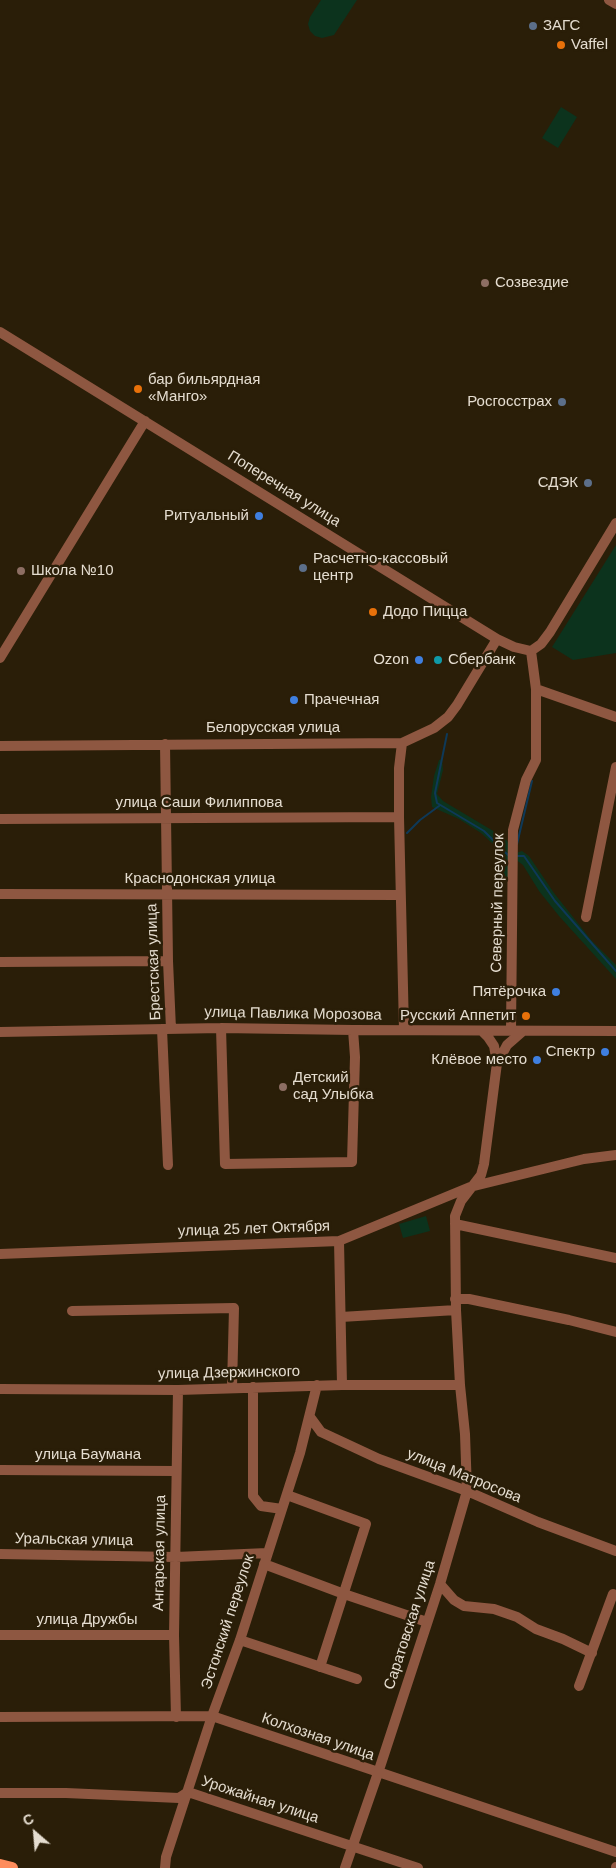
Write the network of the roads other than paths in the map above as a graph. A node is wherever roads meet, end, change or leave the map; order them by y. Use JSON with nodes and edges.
{"nodes":[{"id":1,"x":0,"y":332,"type":"edge"},
{"id":2,"x":145,"y":421,"type":"junction"},
{"id":3,"x":616,"y":523,"type":"edge"},
{"id":4,"x":497,"y":640,"type":"junction"},
{"id":5,"x":531,"y":651,"type":"junction"},
{"id":6,"x":0,"y":658,"type":"edge"},
{"id":7,"x":536,"y":689,"type":"junction"},
{"id":8,"x":616,"y":717,"type":"edge"},
{"id":9,"x":402,"y":742,"type":"junction"},
{"id":10,"x":165,"y":744,"type":"junction"},
{"id":11,"x":0,"y":746,"type":"edge"},
{"id":12,"x":616,"y":767,"type":"edge"},
{"id":13,"x":398,"y":817,"type":"junction"},
{"id":14,"x":166,"y":818,"type":"junction"},
{"id":15,"x":0,"y":819,"type":"edge"},
{"id":16,"x":167,"y":893,"type":"junction"},
{"id":17,"x":0,"y":894,"type":"edge"},
{"id":18,"x":400,"y":895,"type":"junction"},
{"id":19,"x":586,"y":917,"type":"dead end"},
{"id":20,"x":168,"y":961,"type":"junction"},
{"id":21,"x":0,"y":962,"type":"edge"},
{"id":22,"x":221,"y":1028,"type":"junction"},
{"id":23,"x":166,"y":1029,"type":"junction"},
{"id":24,"x":353,"y":1030,"type":"junction"},
{"id":25,"x":404,"y":1030,"type":"junction"},
{"id":26,"x":616,"y":1030,"type":"edge"},
{"id":27,"x":482,"y":1031,"type":"junction"},
{"id":28,"x":511,"y":1031,"type":"junction"},
{"id":29,"x":523,"y":1031,"type":"junction"},
{"id":30,"x":0,"y":1032,"type":"edge"},
{"id":31,"x":498,"y":1063,"type":"junction"},
{"id":32,"x":616,"y":1155,"type":"edge"},
{"id":33,"x":168,"y":1165,"type":"dead end"},
{"id":34,"x":470,"y":1187,"type":"junction"},
{"id":35,"x":455,"y":1224,"type":"junction"},
{"id":36,"x":339,"y":1241,"type":"junction"},
{"id":37,"x":0,"y":1254,"type":"edge"},
{"id":38,"x":616,"y":1258,"type":"edge"},
{"id":39,"x":455,"y":1299,"type":"junction"},
{"id":40,"x":456,"y":1310,"type":"junction"},
{"id":41,"x":72,"y":1311,"type":"dead end"},
{"id":42,"x":341,"y":1317,"type":"junction"},
{"id":43,"x":616,"y":1332,"type":"edge"},
{"id":44,"x":317,"y":1385,"type":"junction"},
{"id":45,"x":342,"y":1385,"type":"junction"},
{"id":46,"x":460,"y":1385,"type":"junction"},
{"id":47,"x":232,"y":1387,"type":"junction"},
{"id":48,"x":253,"y":1387,"type":"junction"},
{"id":49,"x":0,"y":1389,"type":"edge"},
{"id":50,"x":178,"y":1390,"type":"junction"},
{"id":51,"x":310,"y":1417,"type":"junction"},
{"id":52,"x":0,"y":1470,"type":"edge"},
{"id":53,"x":176,"y":1471,"type":"junction"},
{"id":54,"x":467,"y":1491,"type":"junction"},
{"id":55,"x":287,"y":1495,"type":"junction"},
{"id":56,"x":282,"y":1509,"type":"junction"},
{"id":57,"x":616,"y":1550,"type":"edge"},
{"id":58,"x":266,"y":1553,"type":"junction"},
{"id":59,"x":0,"y":1554,"type":"edge"},
{"id":60,"x":176,"y":1557,"type":"junction"},
{"id":61,"x":264,"y":1564,"type":"junction"},
{"id":62,"x":440,"y":1584,"type":"junction"},
{"id":63,"x":344,"y":1594,"type":"junction"},
{"id":64,"x":613,"y":1594,"type":"dead end"},
{"id":65,"x":427,"y":1622,"type":"junction"},
{"id":66,"x":0,"y":1635,"type":"edge"},
{"id":67,"x":174,"y":1635,"type":"junction"},
{"id":68,"x":240,"y":1640,"type":"junction"},
{"id":69,"x":592,"y":1653,"type":"junction"},
{"id":70,"x":320,"y":1667,"type":"junction"},
{"id":71,"x":357,"y":1679,"type":"dead end"},
{"id":72,"x":579,"y":1686,"type":"dead end"},
{"id":73,"x":212,"y":1716,"type":"junction"},
{"id":74,"x":0,"y":1717,"type":"edge"},
{"id":75,"x":176,"y":1717,"type":"junction"},
{"id":76,"x":378,"y":1773,"type":"junction"},
{"id":77,"x":188,"y":1792,"type":"junction"},
{"id":78,"x":0,"y":1793,"type":"edge"},
{"id":79,"x":353,"y":1846,"type":"junction"},
{"id":80,"x":616,"y":1852,"type":"edge"},
{"id":81,"x":0,"y":1864,"type":"edge"},
{"id":82,"x":167,"y":1867,"type":"edge"},
{"id":83,"x":12,"y":1868,"type":"edge"},
{"id":84,"x":345,"y":1868,"type":"edge"},
{"id":85,"x":418,"y":1868,"type":"edge"}],
"edges":[{"from":1,"to":2,"type":"street","name":"Поперечная улица"},
{"from":2,"to":4,"type":"street","name":"Поперечная улица"},
{"from":2,"to":6,"type":"street"},
{"from":3,"to":5,"type":"street"},
{"from":4,"to":5,"type":"street","name":"Поперечная улица"},
{"from":4,"to":9,"type":"street","name":"Белорусская улица"},
{"from":5,"to":7,"type":"street","name":"Северный переулок"},
{"from":7,"to":8,"type":"street"},
{"from":7,"to":28,"type":"street","name":"Северный переулок"},
{"from":9,"to":10,"type":"street","name":"Белорусская улица"},
{"from":9,"to":13,"type":"street"},
{"from":10,"to":11,"type":"street","name":"Белорусская улица"},
{"from":10,"to":14,"type":"street","name":"Брестская улица"},
{"from":12,"to":19,"type":"street"},
{"from":13,"to":14,"type":"street","name":"улица Саши Филиппова"},
{"from":13,"to":18,"type":"street"},
{"from":14,"to":15,"type":"street","name":"улица Саши Филиппова"},
{"from":14,"to":16,"type":"street","name":"Брестская улица"},
{"from":16,"to":17,"type":"street","name":"Краснодонская улица"},
{"from":16,"to":18,"type":"street","name":"Краснодонская улица"},
{"from":16,"to":20,"type":"street","name":"Брестская улица"},
{"from":18,"to":25,"type":"street"},
{"from":20,"to":21,"type":"street"},
{"from":20,"to":23,"type":"street","name":"Брестская улица"},
{"from":22,"to":23,"type":"street","name":"улица Павлика Морозова"},
{"from":22,"to":24,"type":"street","name":"улица Павлика Морозова"},
{"from":22,"to":24,"type":"street"},
{"from":23,"to":30,"type":"street","name":"улица Павлика Морозова"},
{"from":23,"to":33,"type":"street","name":"Брестская улица"},
{"from":24,"to":25,"type":"street","name":"улица Павлика Морозова"},
{"from":25,"to":27,"type":"street","name":"улица Павлика Морозова"},
{"from":26,"to":29,"type":"street","name":"улица Павлика Морозова"},
{"from":27,"to":28,"type":"street","name":"улица Павлика Морозова"},
{"from":27,"to":31,"type":"street"},
{"from":28,"to":29,"type":"street","name":"улица Павлика Морозова"},
{"from":29,"to":31,"type":"street"},
{"from":31,"to":34,"type":"street","name":"Саратовская улица"},
{"from":32,"to":34,"type":"street","name":"улица 25 лет Октября"},
{"from":34,"to":35,"type":"street","name":"Саратовская улица"},
{"from":34,"to":36,"type":"street","name":"улица 25 лет Октября"},
{"from":35,"to":38,"type":"street"},
{"from":35,"to":39,"type":"street","name":"Саратовская улица"},
{"from":36,"to":37,"type":"street","name":"улица 25 лет Октября"},
{"from":36,"to":42,"type":"street"},
{"from":39,"to":40,"type":"street","name":"Саратовская улица"},
{"from":39,"to":43,"type":"street"},
{"from":40,"to":42,"type":"street"},
{"from":40,"to":46,"type":"street","name":"Саратовская улица"},
{"from":41,"to":47,"type":"street"},
{"from":42,"to":45,"type":"street"},
{"from":44,"to":45,"type":"street","name":"улица Дзержинского"},
{"from":44,"to":48,"type":"street","name":"улица Дзержинского"},
{"from":44,"to":51,"type":"street","name":"Эстонский переулок"},
{"from":45,"to":46,"type":"street","name":"улица Дзержинского"},
{"from":46,"to":54,"type":"street","name":"Саратовская улица"},
{"from":47,"to":48,"type":"street","name":"улица Дзержинского"},
{"from":47,"to":50,"type":"street","name":"улица Дзержинского"},
{"from":48,"to":56,"type":"street"},
{"from":49,"to":50,"type":"street","name":"улица Дзержинского"},
{"from":50,"to":53,"type":"street","name":"Ангарская улица"},
{"from":51,"to":54,"type":"street","name":"улица Матросова"},
{"from":51,"to":55,"type":"street","name":"Эстонский переулок"},
{"from":52,"to":53,"type":"street","name":"улица Баумана"},
{"from":53,"to":60,"type":"street","name":"Ангарская улица"},
{"from":54,"to":57,"type":"street","name":"улица Матросова"},
{"from":54,"to":62,"type":"street","name":"Саратовская улица"},
{"from":55,"to":56,"type":"street","name":"Эстонский переулок"},
{"from":55,"to":63,"type":"street"},
{"from":56,"to":58,"type":"street","name":"Эстонский переулок"},
{"from":58,"to":60,"type":"street","name":"Уральская улица"},
{"from":58,"to":61,"type":"street","name":"Эстонский переулок"},
{"from":59,"to":60,"type":"street","name":"Уральская улица"},
{"from":60,"to":67,"type":"street","name":"Ангарская улица"},
{"from":61,"to":63,"type":"street"},
{"from":61,"to":68,"type":"street","name":"Эстонский переулок"},
{"from":62,"to":65,"type":"street","name":"Саратовская улица"},
{"from":62,"to":69,"type":"street"},
{"from":63,"to":65,"type":"street"},
{"from":63,"to":70,"type":"street"},
{"from":64,"to":69,"type":"street"},
{"from":65,"to":76,"type":"street","name":"Саратовская улица"},
{"from":66,"to":67,"type":"street","name":"улица Дружбы"},
{"from":67,"to":75,"type":"street","name":"Ангарская улица"},
{"from":68,"to":70,"type":"street"},
{"from":68,"to":73,"type":"street","name":"Эстонский переулок"},
{"from":69,"to":72,"type":"street"},
{"from":70,"to":71,"type":"street"},
{"from":73,"to":75,"type":"street","name":"Колхозная улица"},
{"from":73,"to":76,"type":"street","name":"Колхозная улица"},
{"from":73,"to":77,"type":"street","name":"Эстонский переулок"},
{"from":74,"to":75,"type":"street","name":"Колхозная улица"},
{"from":76,"to":79,"type":"street","name":"Саратовская улица"},
{"from":76,"to":80,"type":"street","name":"Колхозная улица"},
{"from":77,"to":78,"type":"street","name":"Урожайная улица"},
{"from":77,"to":79,"type":"street","name":"Урожайная улица"},
{"from":77,"to":82,"type":"street","name":"Эстонский переулок"},
{"from":79,"to":84,"type":"street","name":"Саратовская улица"},
{"from":79,"to":85,"type":"street","name":"Урожайная улица"},
{"from":81,"to":83,"type":"main road"}]}
